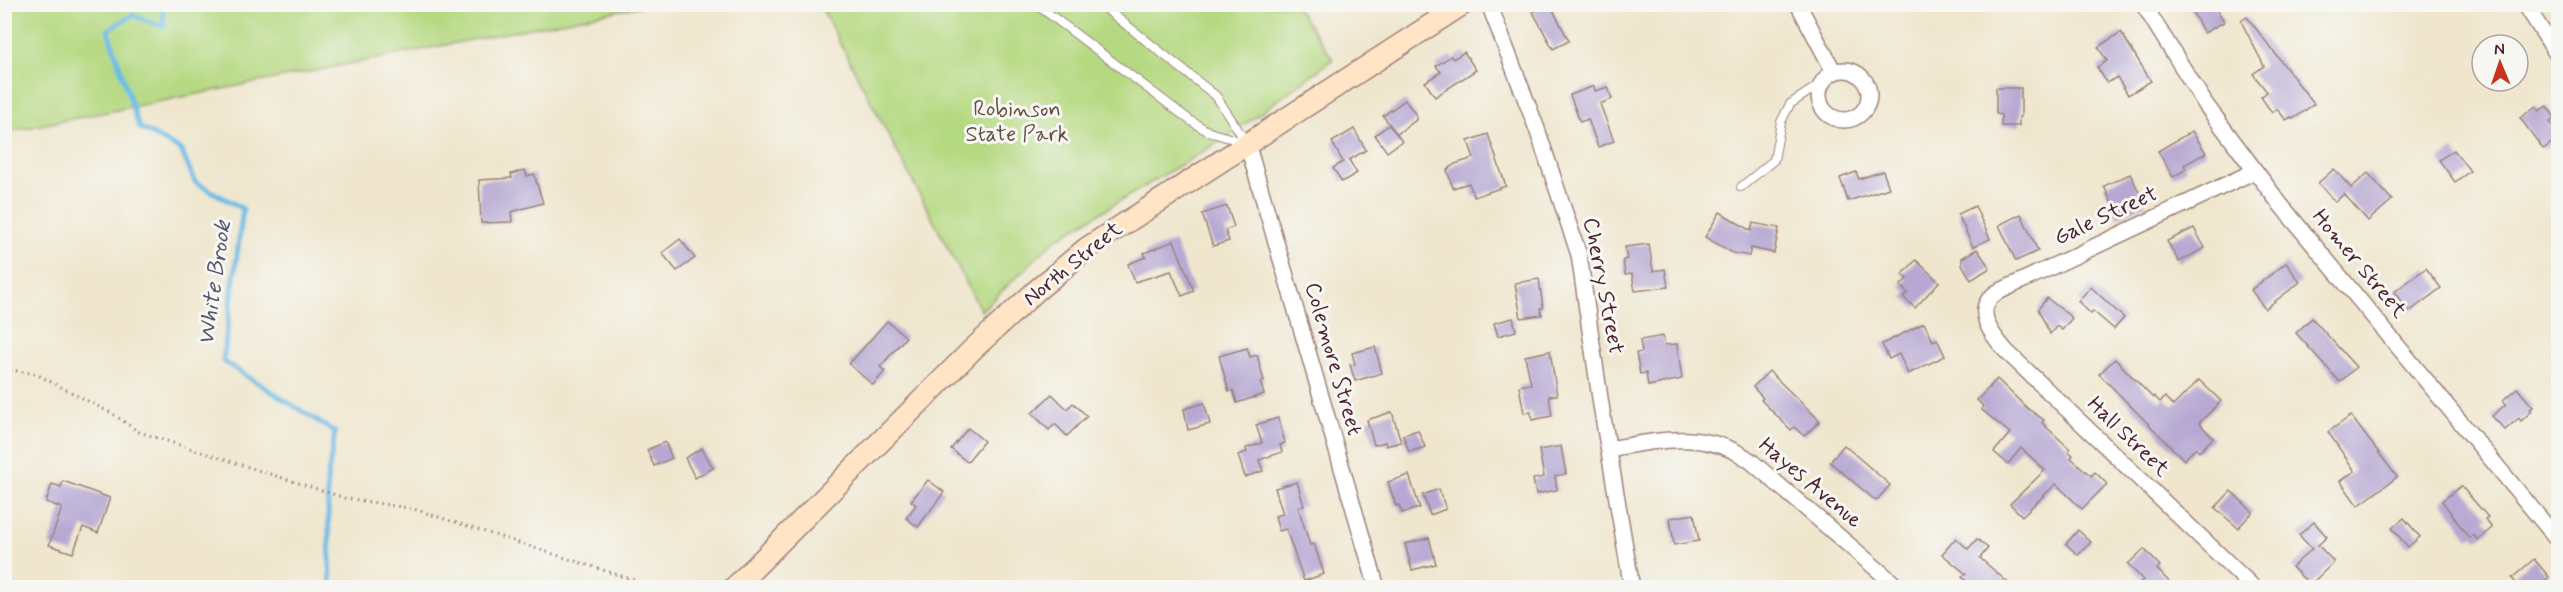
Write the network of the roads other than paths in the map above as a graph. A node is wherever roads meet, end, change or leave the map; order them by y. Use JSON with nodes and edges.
{"nodes":[{"id":1,"x":1036,"y":4,"type":"edge"},
{"id":2,"x":1100,"y":4,"type":"edge"},
{"id":3,"x":1463,"y":4,"type":"edge"},
{"id":4,"x":1489,"y":4,"type":"edge"},
{"id":5,"x":1798,"y":4,"type":"edge"},
{"id":6,"x":2143,"y":4,"type":"edge"},
{"id":7,"x":2525,"y":4,"type":"edge"},
{"id":8,"x":2559,"y":56,"type":"edge"},
{"id":9,"x":1834,"y":72,"type":"junction"},
{"id":10,"x":1822,"y":83,"type":"junction"},
{"id":11,"x":1247,"y":143,"type":"junction"},
{"id":12,"x":2255,"y":171,"type":"junction"},
{"id":13,"x":1741,"y":187,"type":"dead end"},
{"id":14,"x":1985,"y":311,"type":"joint"},
{"id":15,"x":1609,"y":449,"type":"junction"},
{"id":16,"x":2559,"y":540,"type":"edge"},
{"id":17,"x":734,"y":588,"type":"edge"},
{"id":18,"x":1377,"y":588,"type":"edge"},
{"id":19,"x":1632,"y":588,"type":"edge"},
{"id":20,"x":1899,"y":588,"type":"edge"},
{"id":21,"x":2254,"y":588,"type":"edge"}],
"edges":[{"from":1,"to":11,"type":"lane"},
{"from":2,"to":11,"type":"lane"},
{"from":3,"to":11,"type":"main road","name":"North Street"},
{"from":4,"to":15,"type":"street","name":"Cherry Street"},
{"from":5,"to":9,"type":"street"},
{"from":6,"to":12,"type":"street","name":"Homer Street"},
{"from":7,"to":8,"type":"street"},
{"from":9,"to":10,"type":"street"},
{"from":9,"to":10,"type":"street"},
{"from":10,"to":13,"type":"lane"},
{"from":11,"to":17,"type":"main road","name":"North Street"},
{"from":11,"to":18,"type":"street","name":"Colemore Street"},
{"from":12,"to":14,"type":"street","name":"Gale Street"},
{"from":12,"to":16,"type":"street","name":"Homer Street"},
{"from":14,"to":21,"type":"street","name":"Hall Street"},
{"from":15,"to":19,"type":"street","name":"Cherry Street"},
{"from":15,"to":20,"type":"street","name":"Hayes Avenue"}]}
